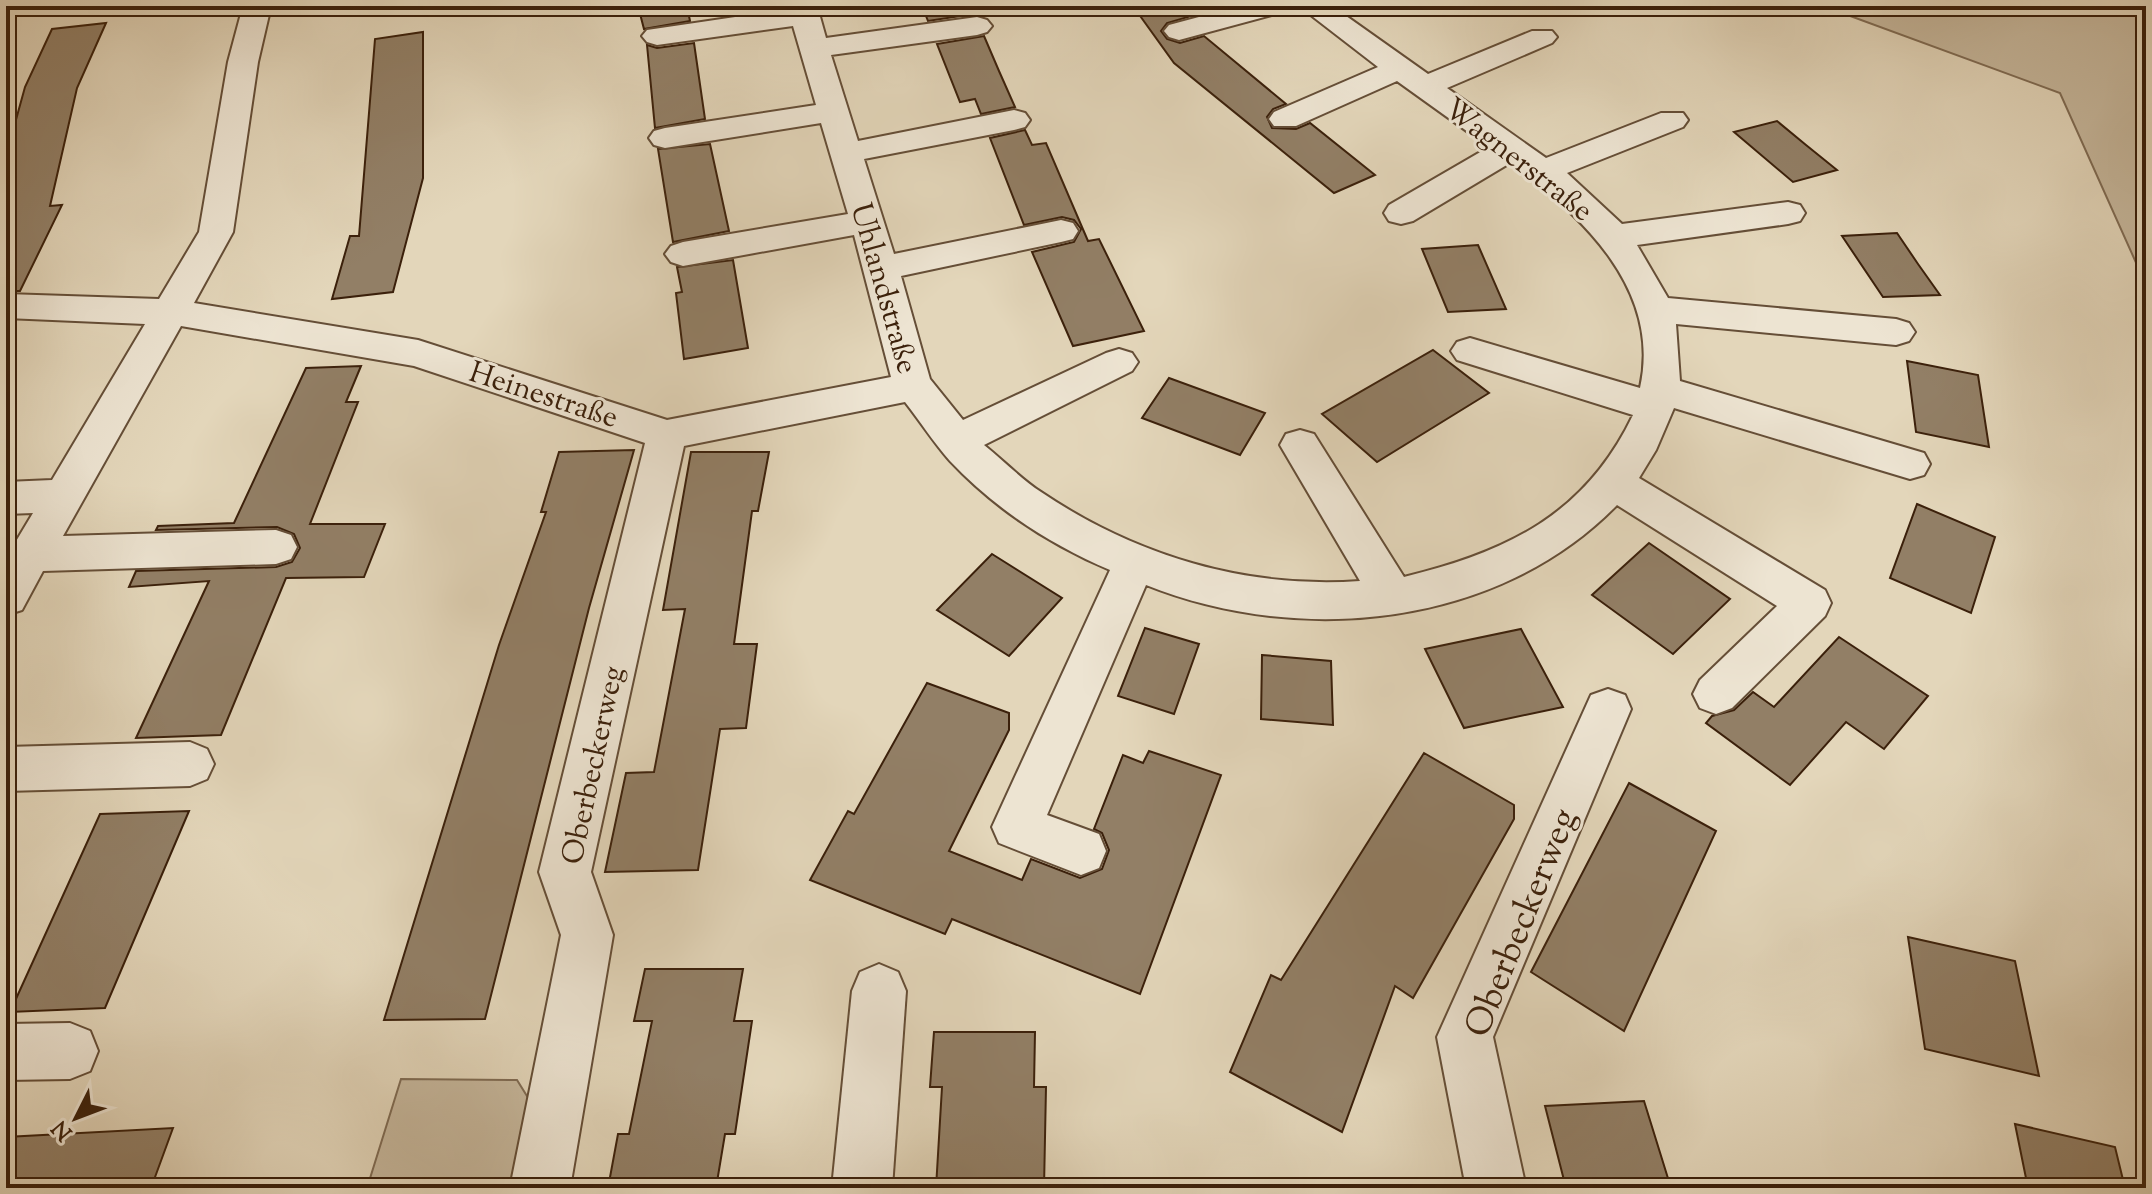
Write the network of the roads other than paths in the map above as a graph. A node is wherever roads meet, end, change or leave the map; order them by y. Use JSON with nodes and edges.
{"nodes":[{"id":1,"x":257,"y":6,"type":"edge"},
{"id":2,"x":1273,"y":6,"type":"edge"},
{"id":3,"x":1319,"y":7,"type":"edge"},
{"id":4,"x":804,"y":11,"type":"edge"},
{"id":5,"x":977,"y":26,"type":"dead end"},
{"id":6,"x":1179,"y":31,"type":"dead end"},
{"id":7,"x":657,"y":36,"type":"dead end"},
{"id":8,"x":1542,"y":37,"type":"dead end"},
{"id":9,"x":814,"y":49,"type":"junction"},
{"id":10,"x":1412,"y":77,"type":"junction"},
{"id":11,"x":832,"y":112,"type":"junction"},
{"id":12,"x":1285,"y":119,"type":"dead end"},
{"id":13,"x":1014,"y":120,"type":"dead end"},
{"id":14,"x":1672,"y":120,"type":"dead end"},
{"id":15,"x":665,"y":138,"type":"dead end"},
{"id":16,"x":1511,"y":148,"type":"junction"},
{"id":17,"x":846,"y":153,"type":"junction"},
{"id":18,"x":1544,"y":170,"type":"junction"},
{"id":19,"x":1401,"y":213,"type":"dead end"},
{"id":20,"x":1788,"y":213,"type":"dead end"},
{"id":21,"x":866,"y":222,"type":"junction"},
{"id":22,"x":1061,"y":231,"type":"dead end"},
{"id":23,"x":1612,"y":237,"type":"junction"},
{"id":24,"x":683,"y":254,"type":"dead end"},
{"id":25,"x":881,"y":269,"type":"junction"},
{"id":26,"x":6,"y":306,"type":"edge"},
{"id":27,"x":1653,"y":309,"type":"junction"},
{"id":28,"x":172,"y":312,"type":"junction"},
{"id":29,"x":1896,"y":332,"type":"dead end"},
{"id":30,"x":1470,"y":351,"type":"dead end"},
{"id":31,"x":1119,"y":362,"type":"dead end"},
{"id":32,"x":914,"y":386,"type":"junction"},
{"id":33,"x":1657,"y":398,"type":"junction"},
{"id":34,"x":667,"y":435,"type":"junction"},
{"id":35,"x":956,"y":441,"type":"junction"},
{"id":36,"x":1300,"y":445,"type":"dead end"},
{"id":37,"x":1910,"y":464,"type":"dead end"},
{"id":38,"x":1614,"y":483,"type":"junction"},
{"id":39,"x":64,"y":496,"type":"junction"},
{"id":40,"x":6,"y":498,"type":"edge"},
{"id":41,"x":276,"y":547,"type":"dead end"},
{"id":42,"x":30,"y":554,"type":"junction"},
{"id":43,"x":1134,"y":564,"type":"junction"},
{"id":44,"x":6,"y":597,"type":"edge"},
{"id":45,"x":1393,"y":597,"type":"junction"},
{"id":46,"x":1349,"y":600,"type":"joint"},
{"id":47,"x":1716,"y":694,"type":"dead end"},
{"id":48,"x":1608,"y":709,"type":"dead end"},
{"id":49,"x":190,"y":764,"type":"dead end"},
{"id":50,"x":6,"y":769,"type":"edge"},
{"id":51,"x":1081,"y":851,"type":"dead end"},
{"id":52,"x":879,"y":991,"type":"dead end"},
{"id":53,"x":70,"y":1051,"type":"dead end"},
{"id":54,"x":6,"y":1052,"type":"edge"},
{"id":55,"x":540,"y":1188,"type":"edge"},
{"id":56,"x":862,"y":1188,"type":"edge"},
{"id":57,"x":1496,"y":1188,"type":"edge"}],
"edges":[{"from":1,"to":28,"type":"street"},
{"from":2,"to":6,"type":"street"},
{"from":3,"to":10,"type":"street","name":"Wagnerstraße"},
{"from":4,"to":7,"type":"street"},
{"from":4,"to":9,"type":"street","name":"Uhlandstraße"},
{"from":5,"to":9,"type":"street"},
{"from":8,"to":10,"type":"street"},
{"from":9,"to":11,"type":"street","name":"Uhlandstraße"},
{"from":10,"to":12,"type":"street"},
{"from":10,"to":16,"type":"street","name":"Wagnerstraße"},
{"from":11,"to":15,"type":"street"},
{"from":11,"to":17,"type":"street","name":"Uhlandstraße"},
{"from":13,"to":17,"type":"street"},
{"from":14,"to":18,"type":"street"},
{"from":16,"to":18,"type":"street","name":"Wagnerstraße"},
{"from":16,"to":19,"type":"street"},
{"from":17,"to":21,"type":"street","name":"Uhlandstraße"},
{"from":18,"to":23,"type":"street","name":"Wagnerstraße"},
{"from":20,"to":23,"type":"street"},
{"from":21,"to":24,"type":"street"},
{"from":21,"to":25,"type":"street","name":"Uhlandstraße"},
{"from":22,"to":25,"type":"street"},
{"from":23,"to":27,"type":"street","name":"Wagnerstraße"},
{"from":25,"to":32,"type":"street","name":"Uhlandstraße"},
{"from":26,"to":28,"type":"street","name":"Heinestraße"},
{"from":27,"to":29,"type":"street"},
{"from":27,"to":33,"type":"street","name":"Wagnerstraße"},
{"from":28,"to":34,"type":"street","name":"Heinestraße"},
{"from":28,"to":39,"type":"street"},
{"from":30,"to":33,"type":"street"},
{"from":31,"to":35,"type":"street"},
{"from":32,"to":34,"type":"street","name":"Heinestraße"},
{"from":32,"to":35,"type":"street","name":"Uhlandstraße"},
{"from":33,"to":37,"type":"street"},
{"from":33,"to":38,"type":"street","name":"Wagnerstraße"},
{"from":34,"to":55,"type":"street","name":"Oberbeckerweg"},
{"from":35,"to":43,"type":"street","name":"Uhlandstraße"},
{"from":36,"to":45,"type":"street"},
{"from":38,"to":45,"type":"street","name":"Wagnerstraße"},
{"from":38,"to":47,"type":"street"},
{"from":39,"to":40,"type":"street"},
{"from":39,"to":42,"type":"street"},
{"from":41,"to":42,"type":"street"},
{"from":42,"to":44,"type":"street"},
{"from":43,"to":46,"type":"street","name":"Uhlandstraße"},
{"from":43,"to":51,"type":"street"},
{"from":45,"to":46,"type":"street","name":"Wagnerstraße"},
{"from":48,"to":57,"type":"street","name":"Oberbeckerweg"},
{"from":49,"to":50,"type":"street"},
{"from":52,"to":56,"type":"street"},
{"from":53,"to":54,"type":"street"}]}
